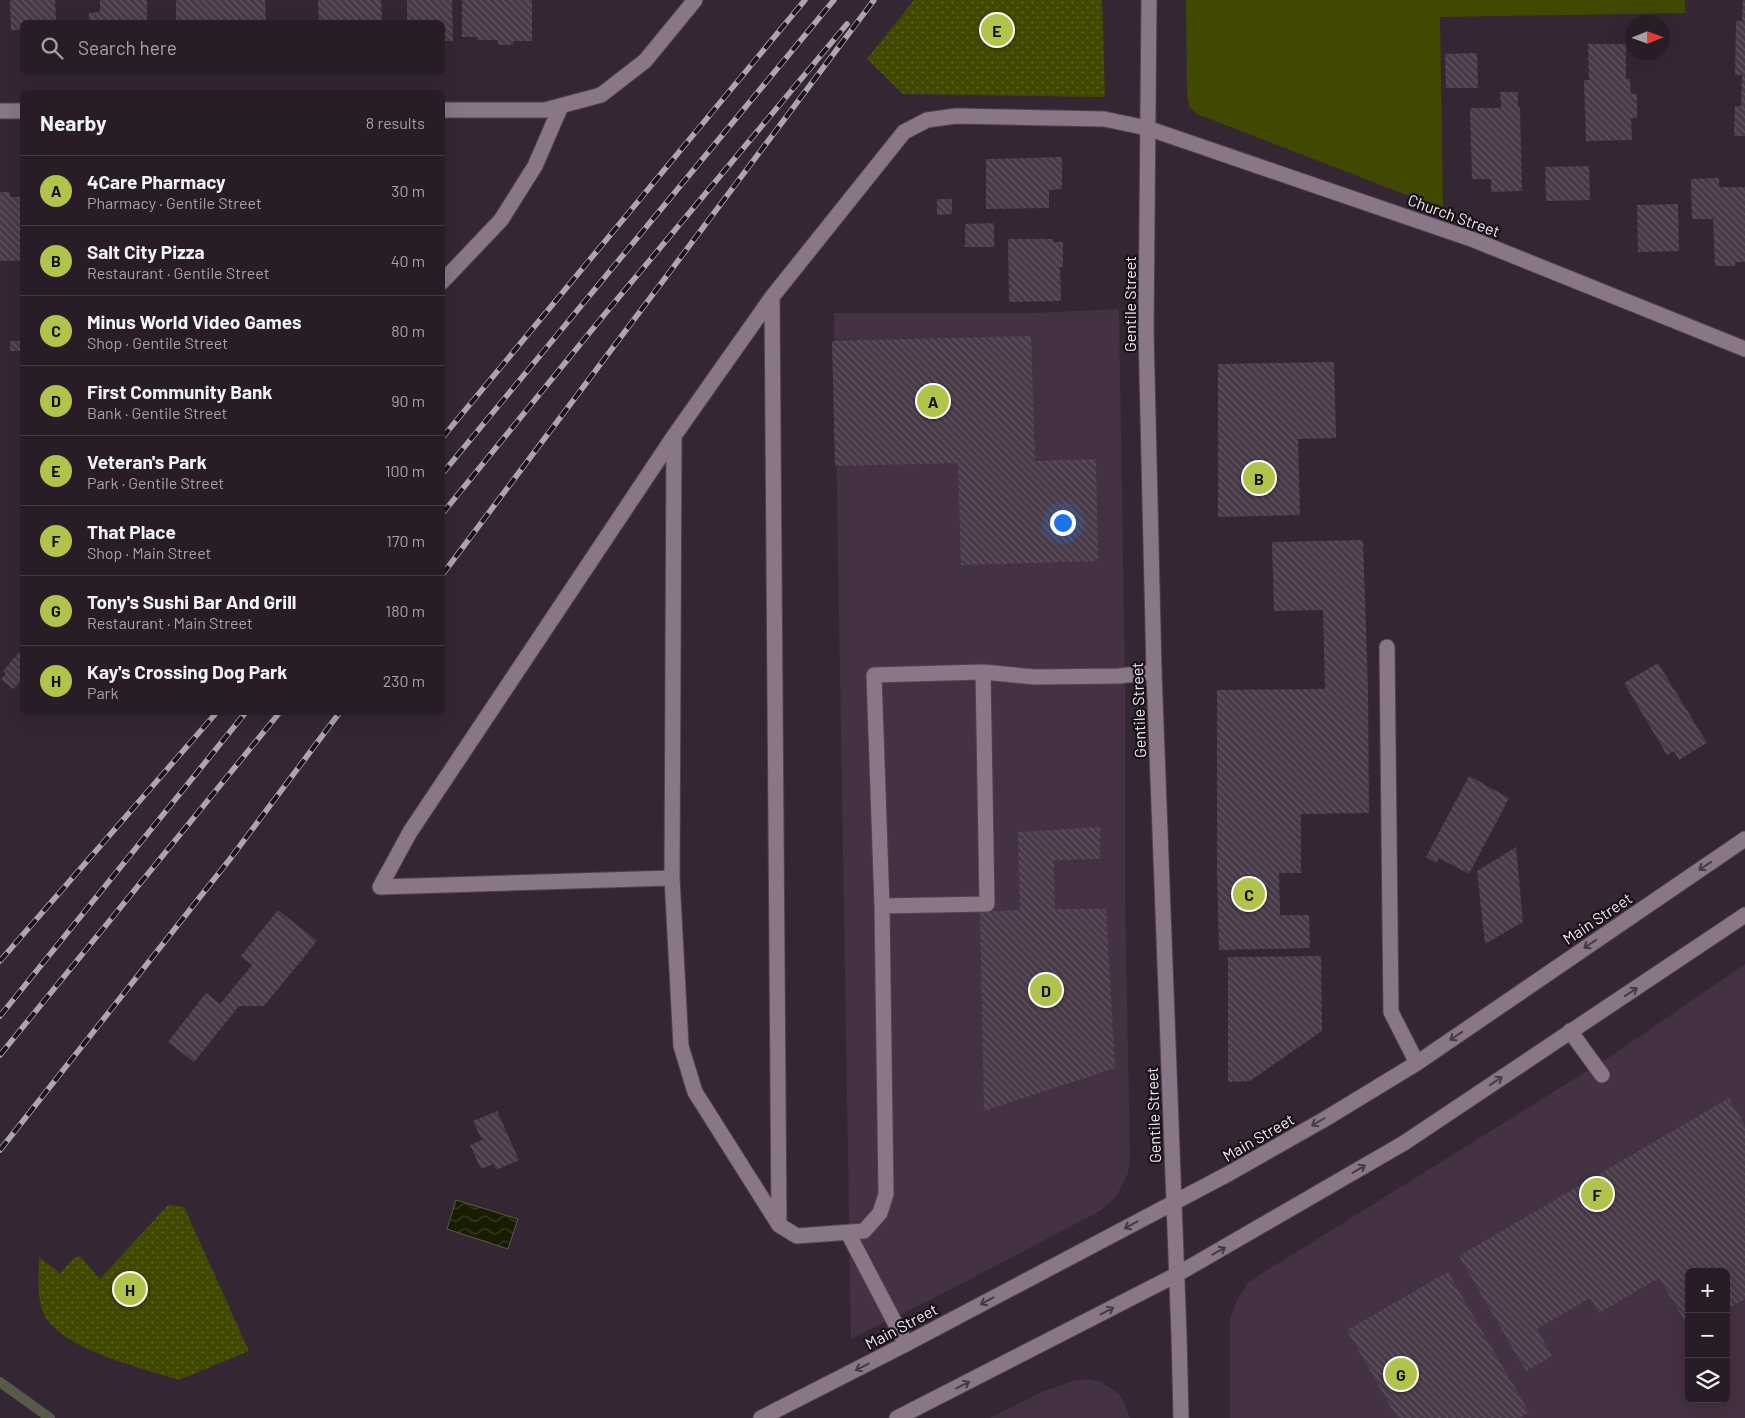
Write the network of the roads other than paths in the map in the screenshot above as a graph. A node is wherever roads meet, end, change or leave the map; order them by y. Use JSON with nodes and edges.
{"nodes":[{"id":1,"x":695,"y":0,"type":"edge"},
{"id":2,"x":1149,"y":0,"type":"edge"},
{"id":3,"x":561,"y":106,"type":"junction"},
{"id":4,"x":445,"y":110,"type":"edge"},
{"id":5,"x":0,"y":111,"type":"edge"},
{"id":6,"x":20,"y":111,"type":"edge"},
{"id":7,"x":1147,"y":128,"type":"junction"},
{"id":8,"x":445,"y":279,"type":"edge"},
{"id":9,"x":772,"y":297,"type":"junction"},
{"id":10,"x":1745,"y":349,"type":"edge"},
{"id":11,"x":674,"y":436,"type":"junction"},
{"id":12,"x":1387,"y":647,"type":"dead end"},
{"id":13,"x":983,"y":672,"type":"junction"},
{"id":14,"x":1154,"y":672,"type":"junction"},
{"id":15,"x":1745,"y":839,"type":"edge"},
{"id":16,"x":672,"y":878,"type":"junction"},
{"id":17,"x":882,"y":906,"type":"junction"},
{"id":18,"x":1745,"y":915,"type":"edge"},
{"id":19,"x":1570,"y":1032,"type":"junction"},
{"id":20,"x":1417,"y":1063,"type":"junction"},
{"id":21,"x":1602,"y":1075,"type":"dead end"},
{"id":22,"x":1174,"y":1202,"type":"junction"},
{"id":23,"x":779,"y":1225,"type":"junction"},
{"id":24,"x":848,"y":1233,"type":"junction"},
{"id":25,"x":1176,"y":1275,"type":"junction"},
{"id":26,"x":906,"y":1344,"type":"junction"},
{"id":27,"x":762,"y":1418,"type":"edge"},
{"id":28,"x":897,"y":1418,"type":"edge"},
{"id":29,"x":1181,"y":1418,"type":"edge"}],
"edges":[{"from":1,"to":3,"type":"main road"},
{"from":2,"to":7,"type":"main road","name":"Gentile Street"},
{"from":3,"to":4,"type":"main road"},
{"from":3,"to":8,"type":"main road"},
{"from":5,"to":6,"type":"main road"},
{"from":7,"to":9,"type":"main road","name":"Church Street"},
{"from":7,"to":10,"type":"main road","name":"Church Street"},
{"from":7,"to":14,"type":"main road","name":"Gentile Street"},
{"from":9,"to":11,"type":"main road","name":"Church Street"},
{"from":9,"to":23,"type":"main road"},
{"from":11,"to":16,"type":"main road"},
{"from":11,"to":16,"type":"main road","name":"Church Street"},
{"from":12,"to":20,"type":"main road"},
{"from":13,"to":14,"type":"main road"},
{"from":13,"to":17,"type":"main road"},
{"from":13,"to":17,"type":"main road"},
{"from":14,"to":22,"type":"main road","name":"Gentile Street"},
{"from":15,"to":20,"type":"main road","name":"Main Street","one_way":true},
{"from":16,"to":23,"type":"main road"},
{"from":17,"to":24,"type":"main road"},
{"from":19,"to":18,"type":"main road","one_way":true},
{"from":19,"to":21,"type":"main road"},
{"from":25,"to":19,"type":"main road","one_way":true},
{"from":20,"to":22,"type":"main road","name":"Main Street","one_way":true},
{"from":22,"to":25,"type":"main road","name":"Gentile Street"},
{"from":22,"to":26,"type":"main road","name":"Main Street","one_way":true},
{"from":23,"to":24,"type":"main road"},
{"from":24,"to":26,"type":"main road"},
{"from":28,"to":25,"type":"main road","one_way":true},
{"from":25,"to":29,"type":"main road","name":"Gentile Street"},
{"from":26,"to":27,"type":"main road","name":"Main Street","one_way":true}]}
